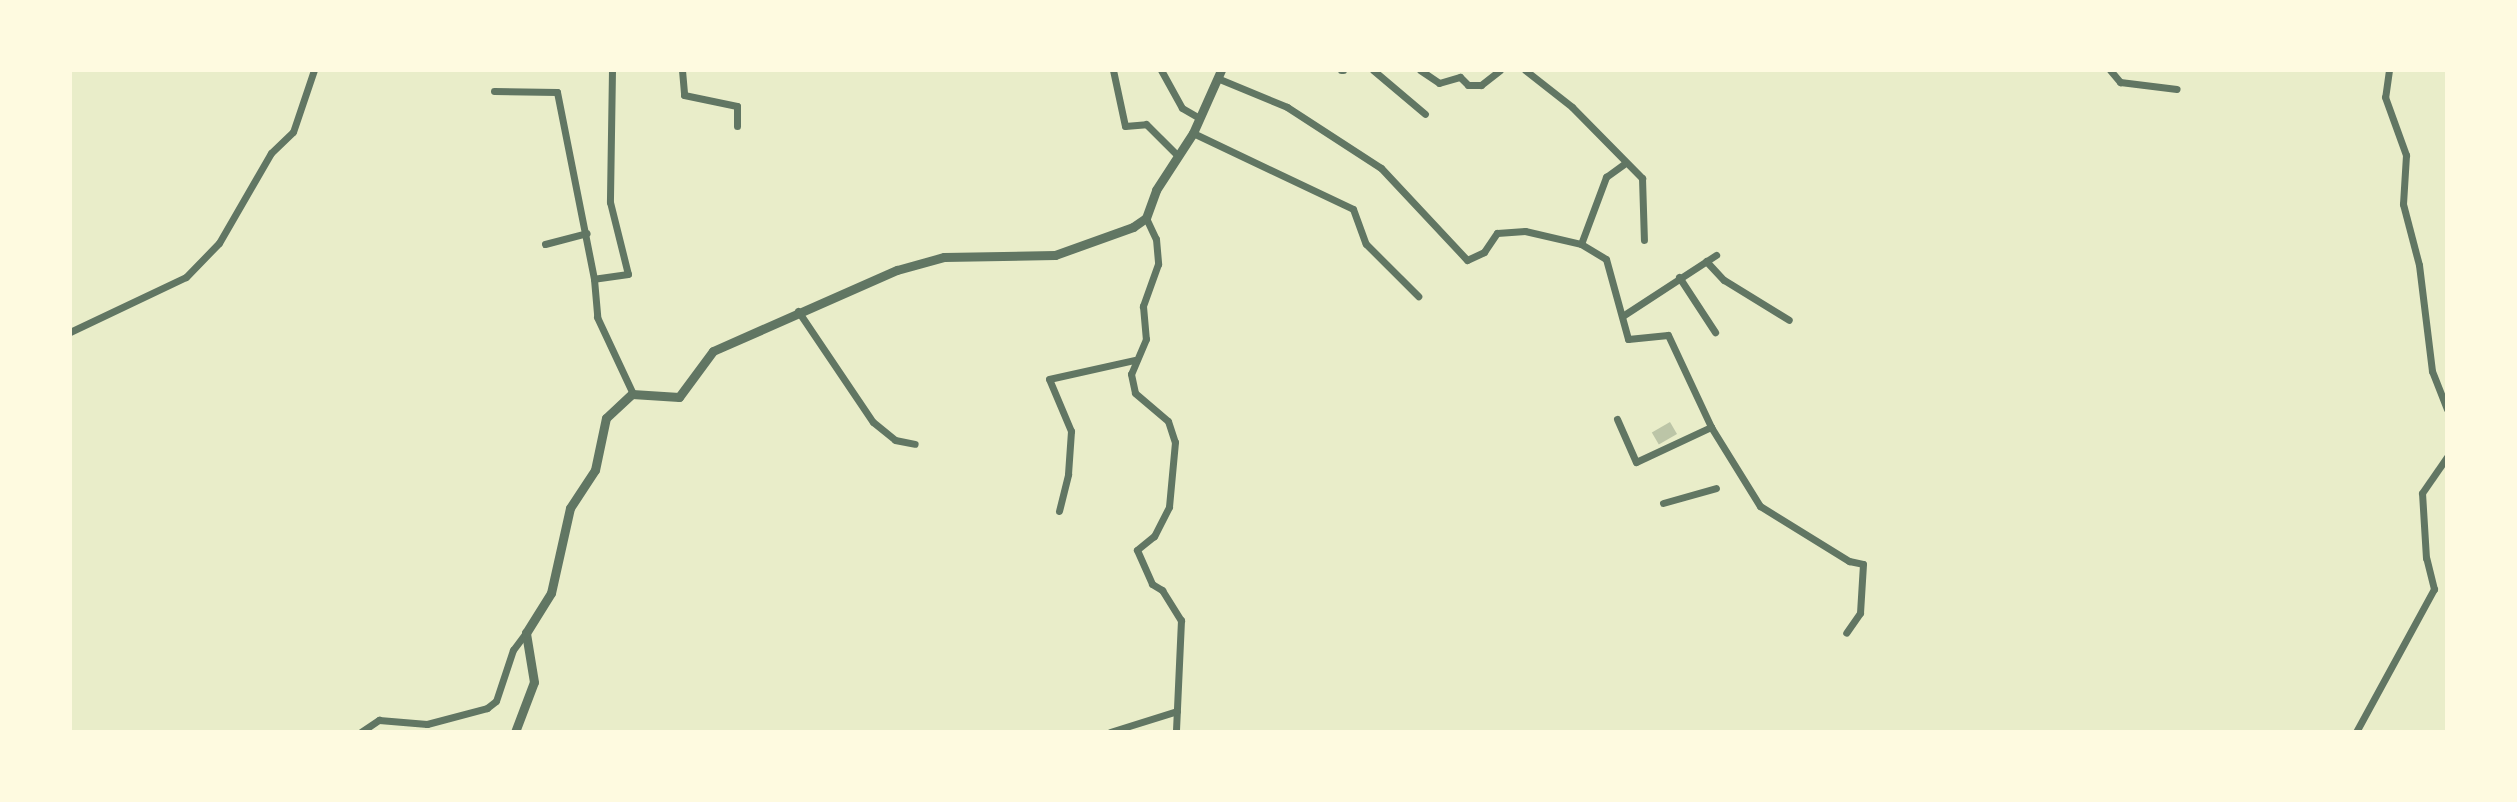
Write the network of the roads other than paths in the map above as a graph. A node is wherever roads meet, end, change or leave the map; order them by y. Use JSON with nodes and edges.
{"nodes":[{"id":1,"x":314,"y":70,"type":"edge"},
{"id":2,"x":612,"y":70,"type":"edge"},
{"id":3,"x":682,"y":70,"type":"edge"},
{"id":4,"x":1113,"y":70,"type":"edge"},
{"id":5,"x":1161,"y":70,"type":"edge"},
{"id":6,"x":1373,"y":70,"type":"edge"},
{"id":7,"x":1420,"y":70,"type":"edge"},
{"id":8,"x":1500,"y":70,"type":"edge"},
{"id":9,"x":1525,"y":70,"type":"edge"},
{"id":10,"x":2110,"y":70,"type":"edge"},
{"id":11,"x":2389,"y":70,"type":"edge"},
{"id":12,"x":1219,"y":74,"type":"edge"},
{"id":13,"x":2177,"y":89,"type":"dead end"},
{"id":14,"x":494,"y":91,"type":"dead end"},
{"id":15,"x":1425,"y":114,"type":"dead end"},
{"id":16,"x":1199,"y":118,"type":"junction"},
{"id":17,"x":737,"y":126,"type":"dead end"},
{"id":18,"x":1193,"y":133,"type":"junction"},
{"id":19,"x":1178,"y":156,"type":"junction"},
{"id":20,"x":1624,"y":164,"type":"junction"},
{"id":21,"x":1146,"y":218,"type":"junction"},
{"id":22,"x":587,"y":233,"type":"junction"},
{"id":23,"x":1644,"y":240,"type":"dead end"},
{"id":24,"x":545,"y":244,"type":"dead end"},
{"id":25,"x":1581,"y":244,"type":"junction"},
{"id":26,"x":1716,"y":255,"type":"dead end"},
{"id":27,"x":1706,"y":261,"type":"junction"},
{"id":28,"x":1679,"y":277,"type":"junction"},
{"id":29,"x":594,"y":279,"type":"junction"},
{"id":30,"x":1418,"y":296,"type":"dead end"},
{"id":31,"x":798,"y":311,"type":"junction"},
{"id":32,"x":1624,"y":315,"type":"junction"},
{"id":33,"x":1789,"y":320,"type":"dead end"},
{"id":34,"x":70,"y":332,"type":"edge"},
{"id":35,"x":1715,"y":332,"type":"dead end"},
{"id":36,"x":1135,"y":360,"type":"junction"},
{"id":37,"x":632,"y":394,"type":"junction"},
{"id":38,"x":2447,"y":409,"type":"edge"},
{"id":39,"x":1617,"y":419,"type":"dead end"},
{"id":40,"x":1711,"y":427,"type":"junction"},
{"id":41,"x":915,"y":444,"type":"dead end"},
{"id":42,"x":2447,"y":457,"type":"edge"},
{"id":43,"x":1716,"y":488,"type":"dead end"},
{"id":44,"x":1663,"y":503,"type":"dead end"},
{"id":45,"x":1059,"y":511,"type":"dead end"},
{"id":46,"x":526,"y":633,"type":"junction"},
{"id":47,"x":1846,"y":633,"type":"dead end"},
{"id":48,"x":1177,"y":711,"type":"junction"},
{"id":49,"x":425,"y":728,"type":"edge"},
{"id":50,"x":361,"y":732,"type":"edge"},
{"id":51,"x":515,"y":732,"type":"edge"},
{"id":52,"x":1110,"y":732,"type":"edge"},
{"id":53,"x":1176,"y":732,"type":"edge"},
{"id":54,"x":2356,"y":732,"type":"edge"}],
"edges":[{"from":1,"to":34,"type":"street"},
{"from":2,"to":29,"type":"street"},
{"from":3,"to":17,"type":"street"},
{"from":4,"to":19,"type":"street"},
{"from":5,"to":16,"type":"street"},
{"from":6,"to":15,"type":"street"},
{"from":7,"to":8,"type":"street"},
{"from":9,"to":20,"type":"street"},
{"from":10,"to":13,"type":"street"},
{"from":11,"to":38,"type":"street"},
{"from":12,"to":16,"type":"street"},
{"from":12,"to":25,"type":"street"},
{"from":14,"to":22,"type":"street"},
{"from":16,"to":18,"type":"street"},
{"from":18,"to":19,"type":"street"},
{"from":18,"to":30,"type":"street"},
{"from":19,"to":21,"type":"street"},
{"from":20,"to":23,"type":"street"},
{"from":20,"to":25,"type":"street"},
{"from":21,"to":31,"type":"street"},
{"from":21,"to":36,"type":"street"},
{"from":22,"to":24,"type":"street"},
{"from":22,"to":29,"type":"street"},
{"from":25,"to":32,"type":"street"},
{"from":26,"to":27,"type":"street"},
{"from":27,"to":28,"type":"street"},
{"from":27,"to":33,"type":"street"},
{"from":28,"to":32,"type":"street"},
{"from":28,"to":35,"type":"street"},
{"from":29,"to":37,"type":"street"},
{"from":31,"to":37,"type":"street"},
{"from":31,"to":41,"type":"street"},
{"from":32,"to":40,"type":"street"},
{"from":36,"to":45,"type":"street"},
{"from":36,"to":48,"type":"street"},
{"from":37,"to":46,"type":"street"},
{"from":39,"to":40,"type":"street"},
{"from":40,"to":47,"type":"street"},
{"from":42,"to":54,"type":"street"},
{"from":43,"to":44,"type":"street"},
{"from":46,"to":49,"type":"street"},
{"from":46,"to":51,"type":"street"},
{"from":48,"to":52,"type":"street"},
{"from":48,"to":53,"type":"street"},
{"from":49,"to":50,"type":"street"}]}
